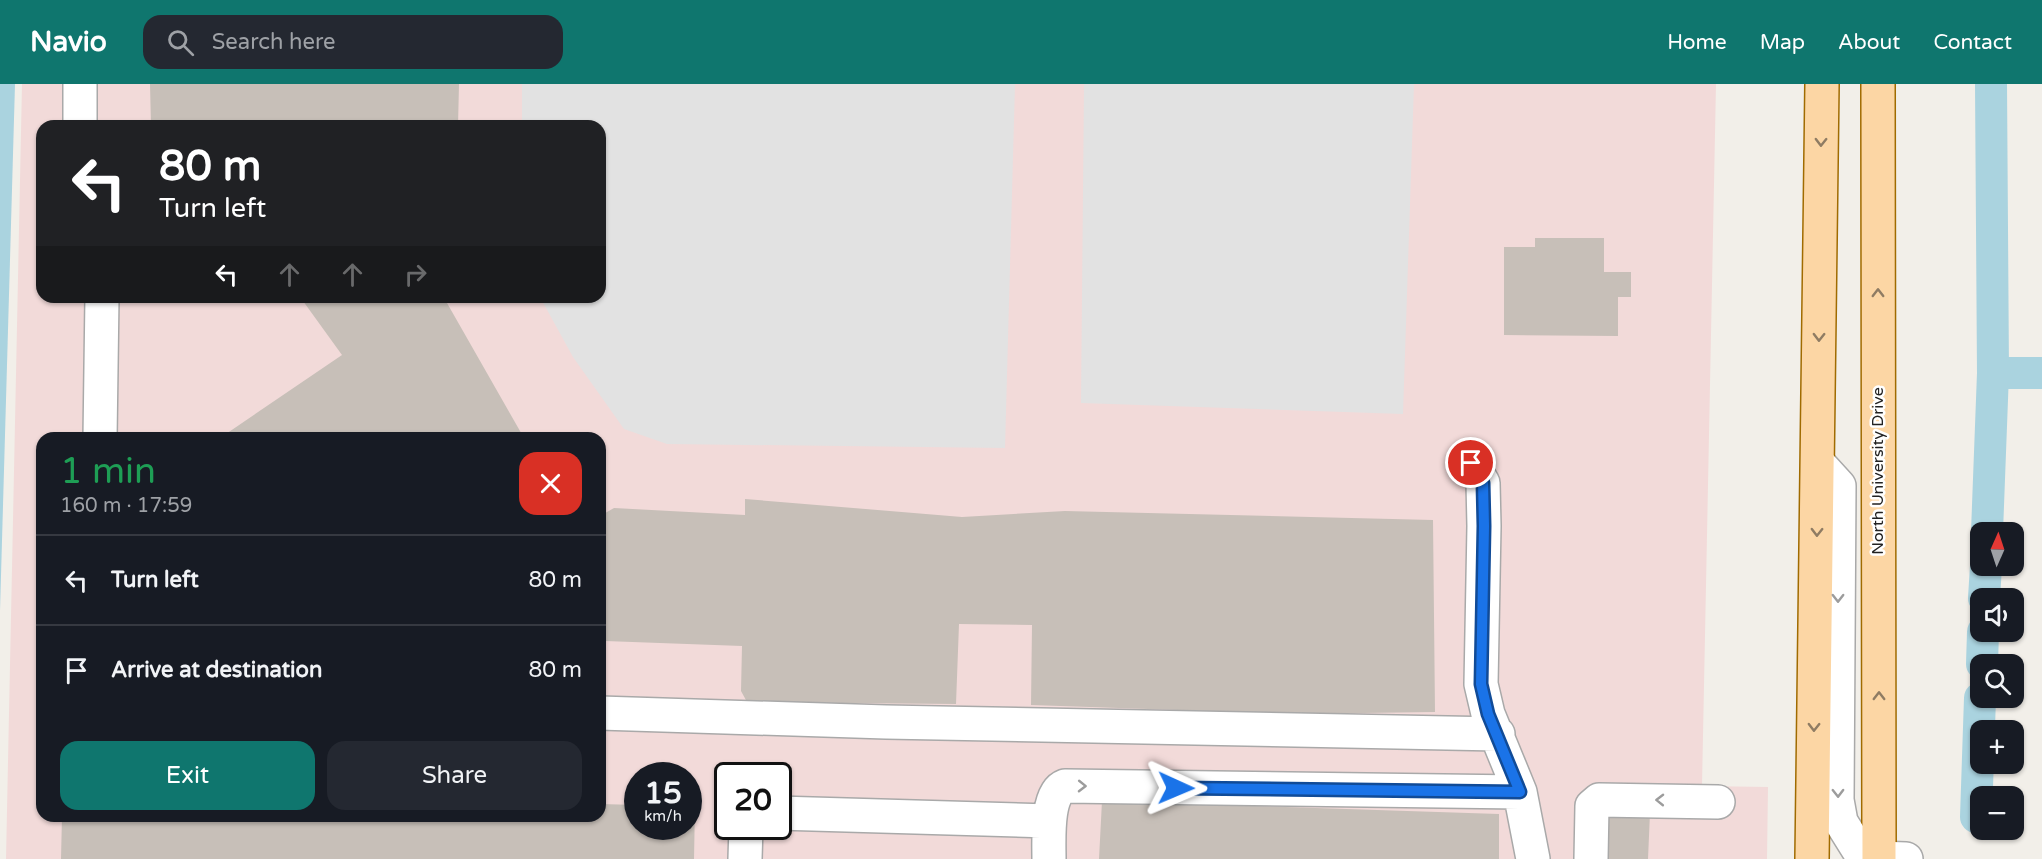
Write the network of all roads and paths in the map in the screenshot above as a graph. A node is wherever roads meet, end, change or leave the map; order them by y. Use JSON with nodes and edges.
{"nodes":[{"id":1,"x":80,"y":84,"type":"edge"},
{"id":2,"x":1822,"y":84,"type":"edge"},
{"id":3,"x":1878,"y":84,"type":"edge"},
{"id":4,"x":80,"y":120,"type":"edge"},
{"id":5,"x":102,"y":303,"type":"edge"},
{"id":6,"x":100,"y":432,"type":"edge"},
{"id":7,"x":1471,"y":463,"type":"dead end"},
{"id":8,"x":1818,"y":463,"type":"junction"},
{"id":9,"x":606,"y":713,"type":"edge"},
{"id":10,"x":1498,"y":734,"type":"junction"},
{"id":11,"x":1520,"y":792,"type":"junction"},
{"id":12,"x":1718,"y":802,"type":"dead end"},
{"id":13,"x":792,"y":813,"type":"edge"},
{"id":14,"x":1049,"y":821,"type":"junction"},
{"id":15,"x":746,"y":840,"type":"edge"},
{"id":16,"x":745,"y":859,"type":"edge"},
{"id":17,"x":1048,"y":859,"type":"edge"},
{"id":18,"x":1533,"y":859,"type":"edge"},
{"id":19,"x":1591,"y":859,"type":"edge"},
{"id":20,"x":1812,"y":859,"type":"edge"},
{"id":21,"x":1888,"y":859,"type":"edge"}],
"edges":[{"from":1,"to":4,"type":"street"},
{"from":2,"to":8,"type":"main road","one_way":true},
{"from":21,"to":3,"type":"main road","name":"North University Drive","one_way":true},
{"from":5,"to":6,"type":"street"},
{"from":7,"to":10,"type":"street"},
{"from":8,"to":20,"type":"main road","one_way":true},
{"from":8,"to":21,"type":"street","name":"North University Drive","one_way":true},
{"from":9,"to":10,"type":"street"},
{"from":10,"to":11,"type":"street"},
{"from":14,"to":11,"type":"street","one_way":true},
{"from":11,"to":18,"type":"street"},
{"from":12,"to":19,"type":"street","one_way":true},
{"from":13,"to":14,"type":"street"},
{"from":14,"to":17,"type":"street"},
{"from":15,"to":16,"type":"street"}]}
